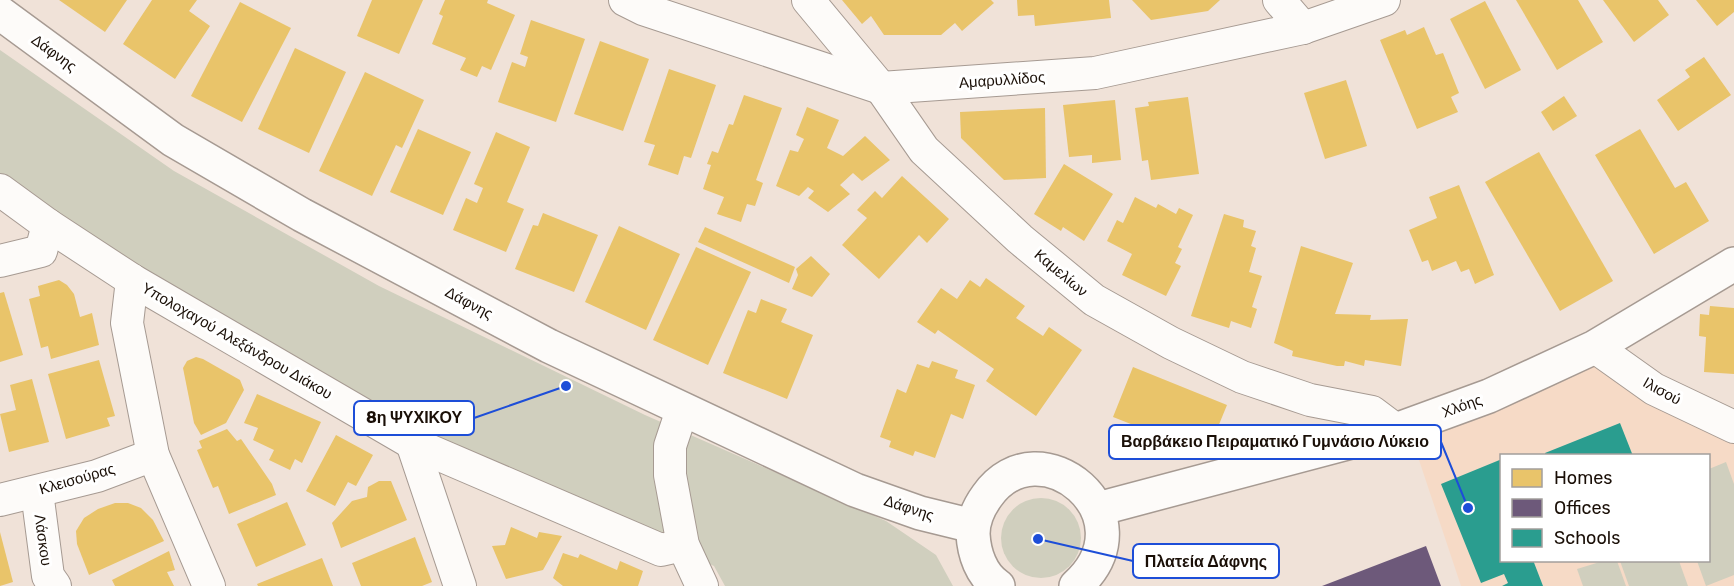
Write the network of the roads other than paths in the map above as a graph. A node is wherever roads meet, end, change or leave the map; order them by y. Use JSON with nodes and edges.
{"nodes":[{"id":1,"x":625,"y":0,"type":"edge"},
{"id":2,"x":808,"y":0,"type":"edge"},
{"id":3,"x":1279,"y":0,"type":"edge"},
{"id":4,"x":1384,"y":0,"type":"edge"},
{"id":5,"x":0,"y":13,"type":"edge"},
{"id":6,"x":1303,"y":28,"type":"junction"},
{"id":7,"x":881,"y":88,"type":"junction"},
{"id":8,"x":0,"y":190,"type":"edge"},
{"id":9,"x":48,"y":225,"type":"junction"},
{"id":10,"x":0,"y":261,"type":"edge"},
{"id":11,"x":1734,"y":264,"type":"edge"},
{"id":12,"x":132,"y":280,"type":"junction"},
{"id":13,"x":1595,"y":347,"type":"junction"},
{"id":14,"x":682,"y":410,"type":"junction"},
{"id":15,"x":1734,"y":427,"type":"edge"},
{"id":16,"x":1395,"y":430,"type":"junction"},
{"id":17,"x":412,"y":442,"type":"junction"},
{"id":18,"x":153,"y":455,"type":"junction"},
{"id":19,"x":37,"y":492,"type":"junction"},
{"id":20,"x":0,"y":500,"type":"edge"},
{"id":21,"x":1098,"y":508,"type":"junction"},
{"id":22,"x":973,"y":526,"type":"junction"},
{"id":23,"x":683,"y":545,"type":"junction"},
{"id":24,"x":54,"y":586,"type":"edge"},
{"id":25,"x":209,"y":586,"type":"edge"},
{"id":26,"x":460,"y":586,"type":"edge"},
{"id":27,"x":702,"y":586,"type":"edge"},
{"id":28,"x":998,"y":586,"type":"edge"},
{"id":29,"x":1077,"y":586,"type":"edge"}],
"edges":[{"from":1,"to":7,"type":"street","name":"Αμαρυλλίδος"},
{"from":2,"to":7,"type":"street","name":"Καμελίων"},
{"from":3,"to":6,"type":"street"},
{"from":4,"to":6,"type":"street","name":"Αμαρυλλίδος"},
{"from":5,"to":14,"type":"main road","name":"Δάφνης"},
{"from":6,"to":7,"type":"street","name":"Αμαρυλλίδος"},
{"from":7,"to":16,"type":"street","name":"Καμελίων"},
{"from":8,"to":9,"type":"street","name":"Υπολοχαγού Αλεξάνδρου Διάκου"},
{"from":9,"to":10,"type":"street"},
{"from":9,"to":12,"type":"street","name":"Υπολοχαγού Αλεξάνδρου Διάκου"},
{"from":11,"to":13,"type":"main road","name":"Χλόης"},
{"from":12,"to":17,"type":"street","name":"Υπολοχαγού Αλεξάνδρου Διάκου"},
{"from":12,"to":18,"type":"street"},
{"from":13,"to":15,"type":"street","name":"Ιλισού"},
{"from":13,"to":16,"type":"main road","name":"Χλόης"},
{"from":14,"to":22,"type":"main road","name":"Δάφνης"},
{"from":14,"to":23,"type":"street"},
{"from":16,"to":21,"type":"main road","name":"Χλόης"},
{"from":17,"to":23,"type":"street","name":"Υπολοχαγού Αλεξάνδρου Διάκου"},
{"from":17,"to":26,"type":"street"},
{"from":18,"to":19,"type":"street","name":"Κλεισούρας"},
{"from":18,"to":25,"type":"street"},
{"from":19,"to":20,"type":"street","name":"Κλεισούρας"},
{"from":19,"to":24,"type":"street","name":"Λάσκου"},
{"from":21,"to":22,"type":"main road"},
{"from":21,"to":29,"type":"main road"},
{"from":22,"to":28,"type":"main road"},
{"from":23,"to":27,"type":"street"}]}
